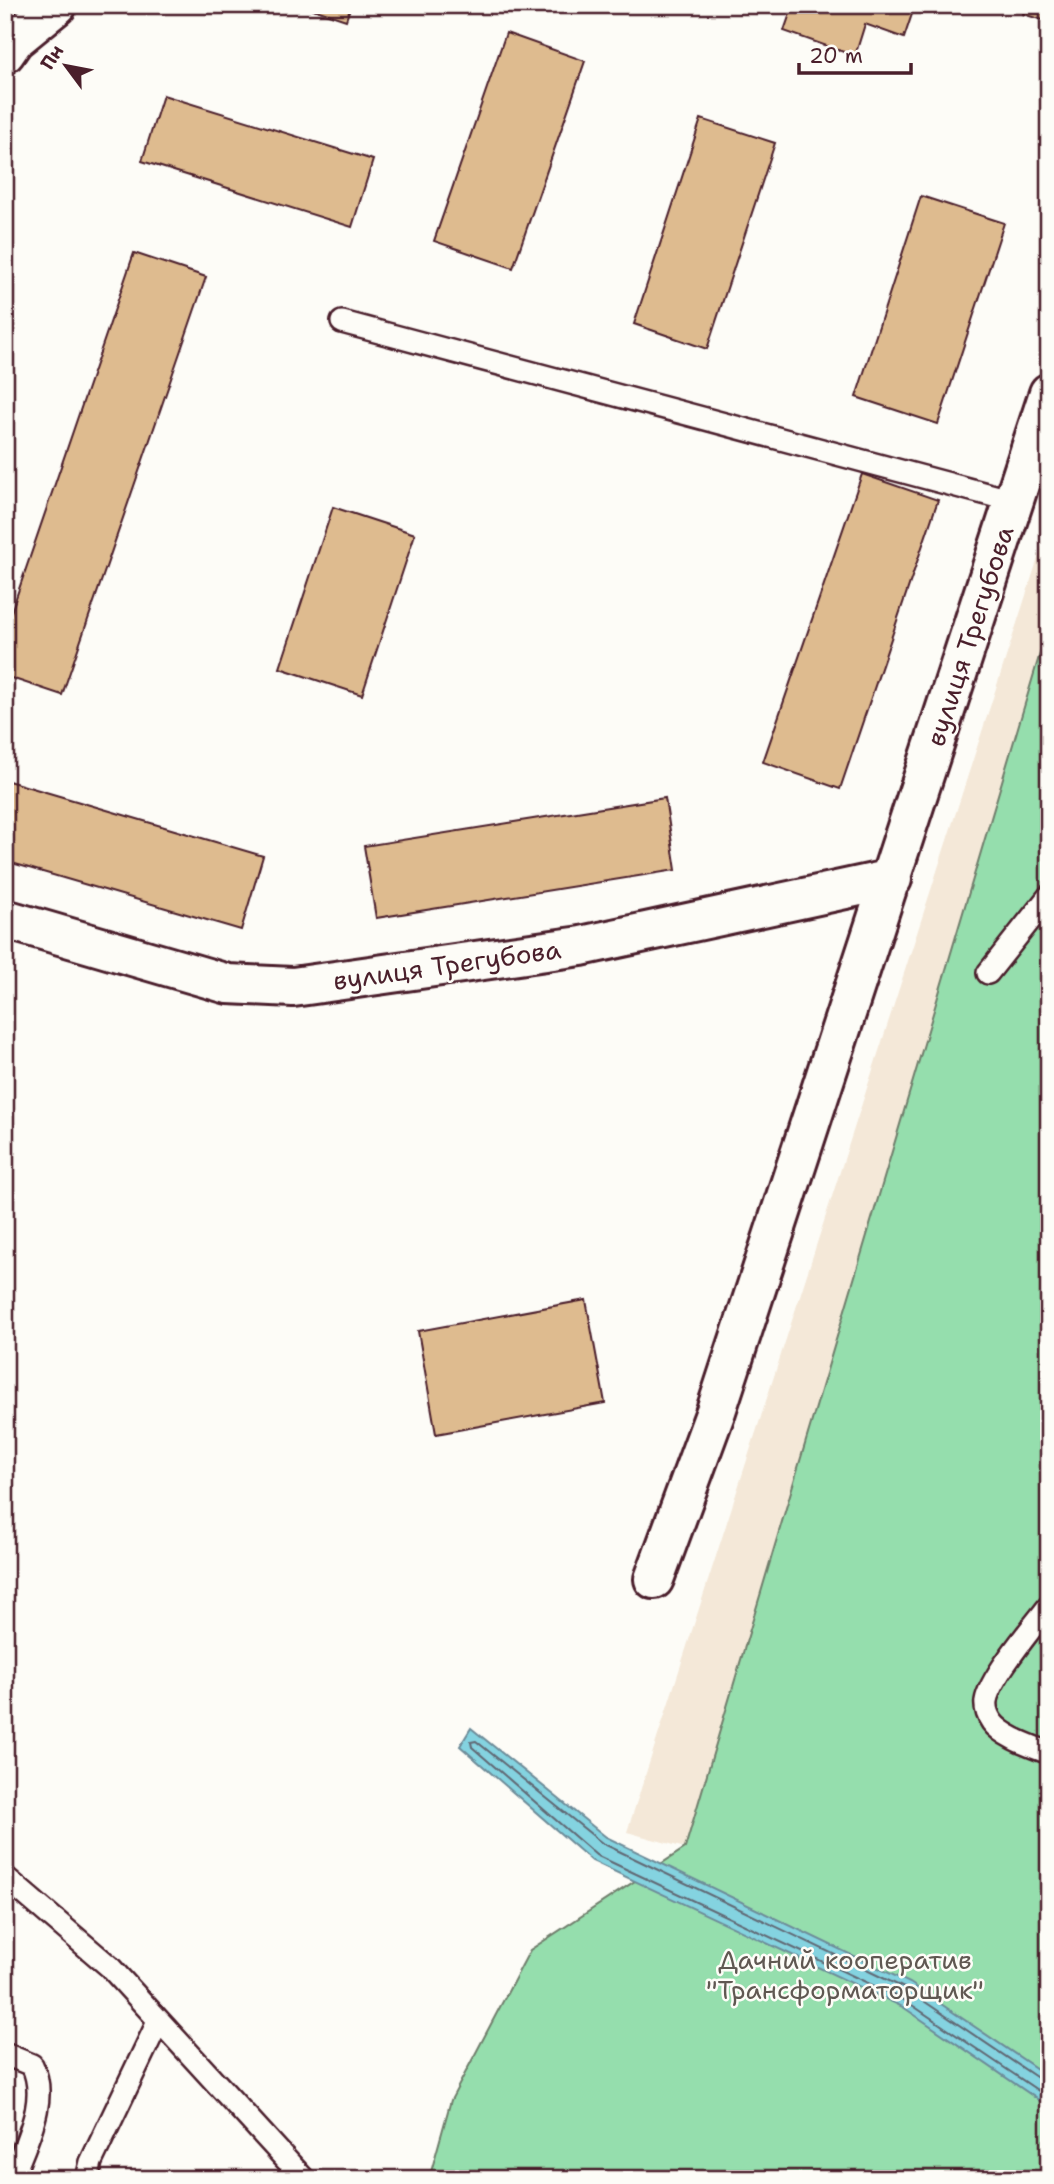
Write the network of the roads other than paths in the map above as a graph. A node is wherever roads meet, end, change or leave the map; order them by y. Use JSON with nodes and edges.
{"nodes":[{"id":1,"x":57,"y":5,"type":"edge"},
{"id":2,"x":5,"y":53,"type":"edge"},
{"id":3,"x":342,"y":322,"type":"dead end"},
{"id":4,"x":1049,"y":393,"type":"edge"},
{"id":5,"x":1013,"y":501,"type":"junction"},
{"id":6,"x":892,"y":879,"type":"junction"},
{"id":7,"x":1049,"y":896,"type":"edge"},
{"id":8,"x":5,"y":919,"type":"edge"},
{"id":9,"x":988,"y":973,"type":"dead end"},
{"id":10,"x":654,"y":1580,"type":"dead end"},
{"id":11,"x":1049,"y":1606,"type":"edge"},
{"id":12,"x":1049,"y":1753,"type":"edge"},
{"id":13,"x":5,"y":1877,"type":"edge"},
{"id":14,"x":158,"y":2022,"type":"junction"},
{"id":15,"x":5,"y":2054,"type":"edge"},
{"id":16,"x":12,"y":2179,"type":"edge"},
{"id":17,"x":87,"y":2179,"type":"edge"},
{"id":18,"x":304,"y":2179,"type":"edge"}],
"edges":[{"from":1,"to":2,"type":"street"},
{"from":3,"to":5,"type":"lane"},
{"from":4,"to":5,"type":"street","name":"вулиця Трегубова"},
{"from":5,"to":6,"type":"street","name":"вулиця Трегубова"},
{"from":6,"to":8,"type":"street","name":"вулиця Трегубова"},
{"from":6,"to":10,"type":"street","name":"вулиця Трегубова"},
{"from":7,"to":9,"type":"lane"},
{"from":11,"to":12,"type":"lane"},
{"from":13,"to":14,"type":"lane"},
{"from":14,"to":17,"type":"lane"},
{"from":14,"to":18,"type":"lane"},
{"from":15,"to":16,"type":"lane"}]}
